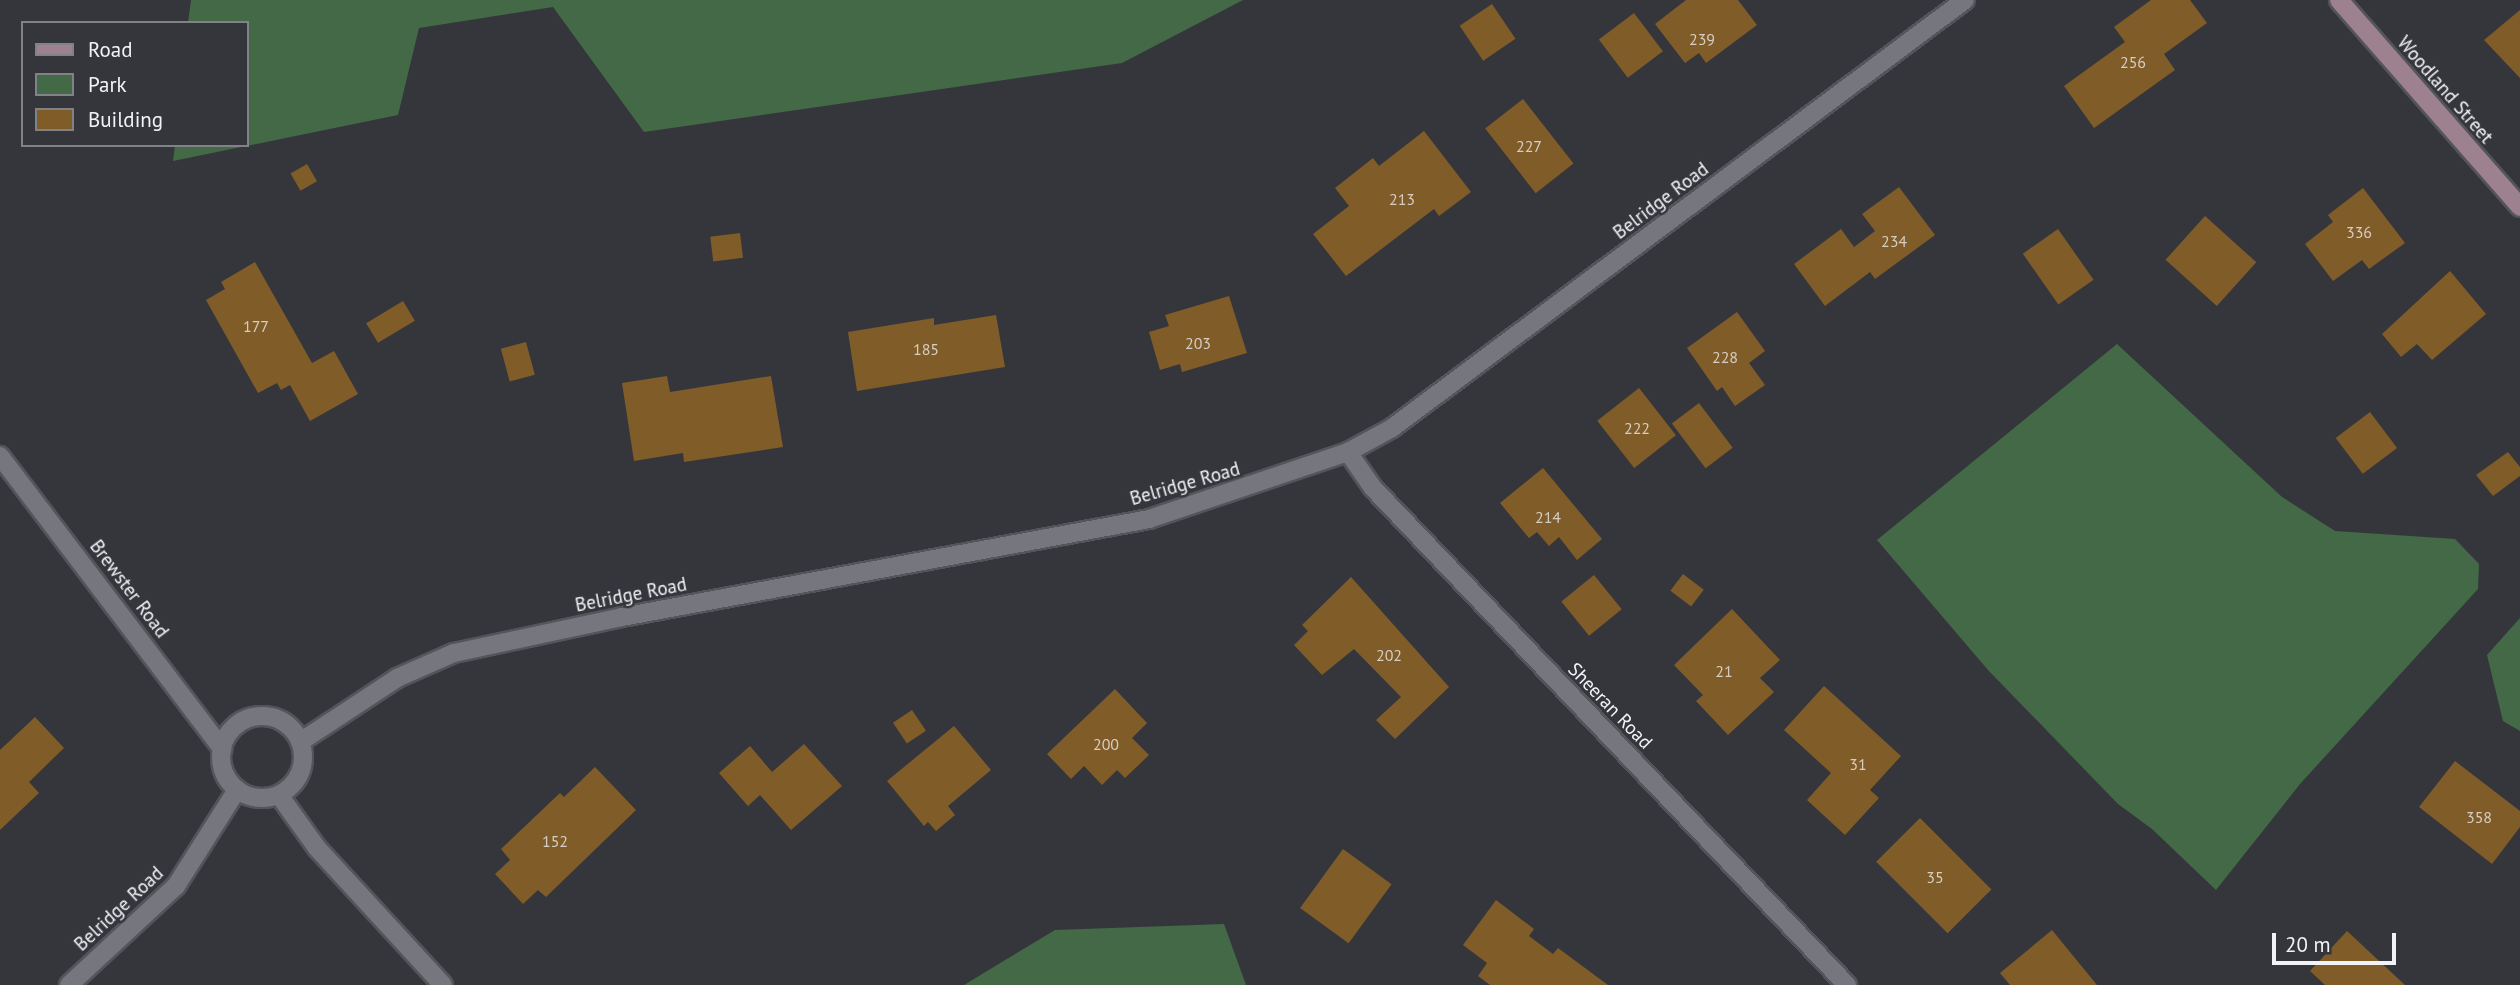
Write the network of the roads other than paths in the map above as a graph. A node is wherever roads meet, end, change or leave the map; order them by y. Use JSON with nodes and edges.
{"nodes":[{"id":1,"x":1965,"y":0,"type":"edge"},
{"id":2,"x":2339,"y":0,"type":"edge"},
{"id":3,"x":2520,"y":207,"type":"edge"},
{"id":4,"x":1348,"y":452,"type":"junction"},
{"id":5,"x":0,"y":456,"type":"edge"},
{"id":6,"x":299,"y":742,"type":"junction"},
{"id":7,"x":222,"y":749,"type":"junction"},
{"id":8,"x":237,"y":790,"type":"junction"},
{"id":9,"x":279,"y":795,"type":"junction"},
{"id":10,"x":69,"y":985,"type":"edge"},
{"id":11,"x":443,"y":985,"type":"edge"},
{"id":12,"x":1847,"y":985,"type":"edge"}],
"edges":[{"from":1,"to":4,"type":"street","name":"Belridge Road"},
{"from":2,"to":3,"type":"street","name":"Woodland Street"},
{"from":4,"to":6,"type":"street","name":"Belridge Road"},
{"from":4,"to":12,"type":"street","name":"Sheeran Road"},
{"from":5,"to":7,"type":"street","name":"Brewster Road"},
{"from":6,"to":7,"type":"street"},
{"from":6,"to":9,"type":"street"},
{"from":7,"to":8,"type":"street"},
{"from":8,"to":9,"type":"street"},
{"from":8,"to":10,"type":"street","name":"Belridge Road"},
{"from":9,"to":11,"type":"street"}]}
